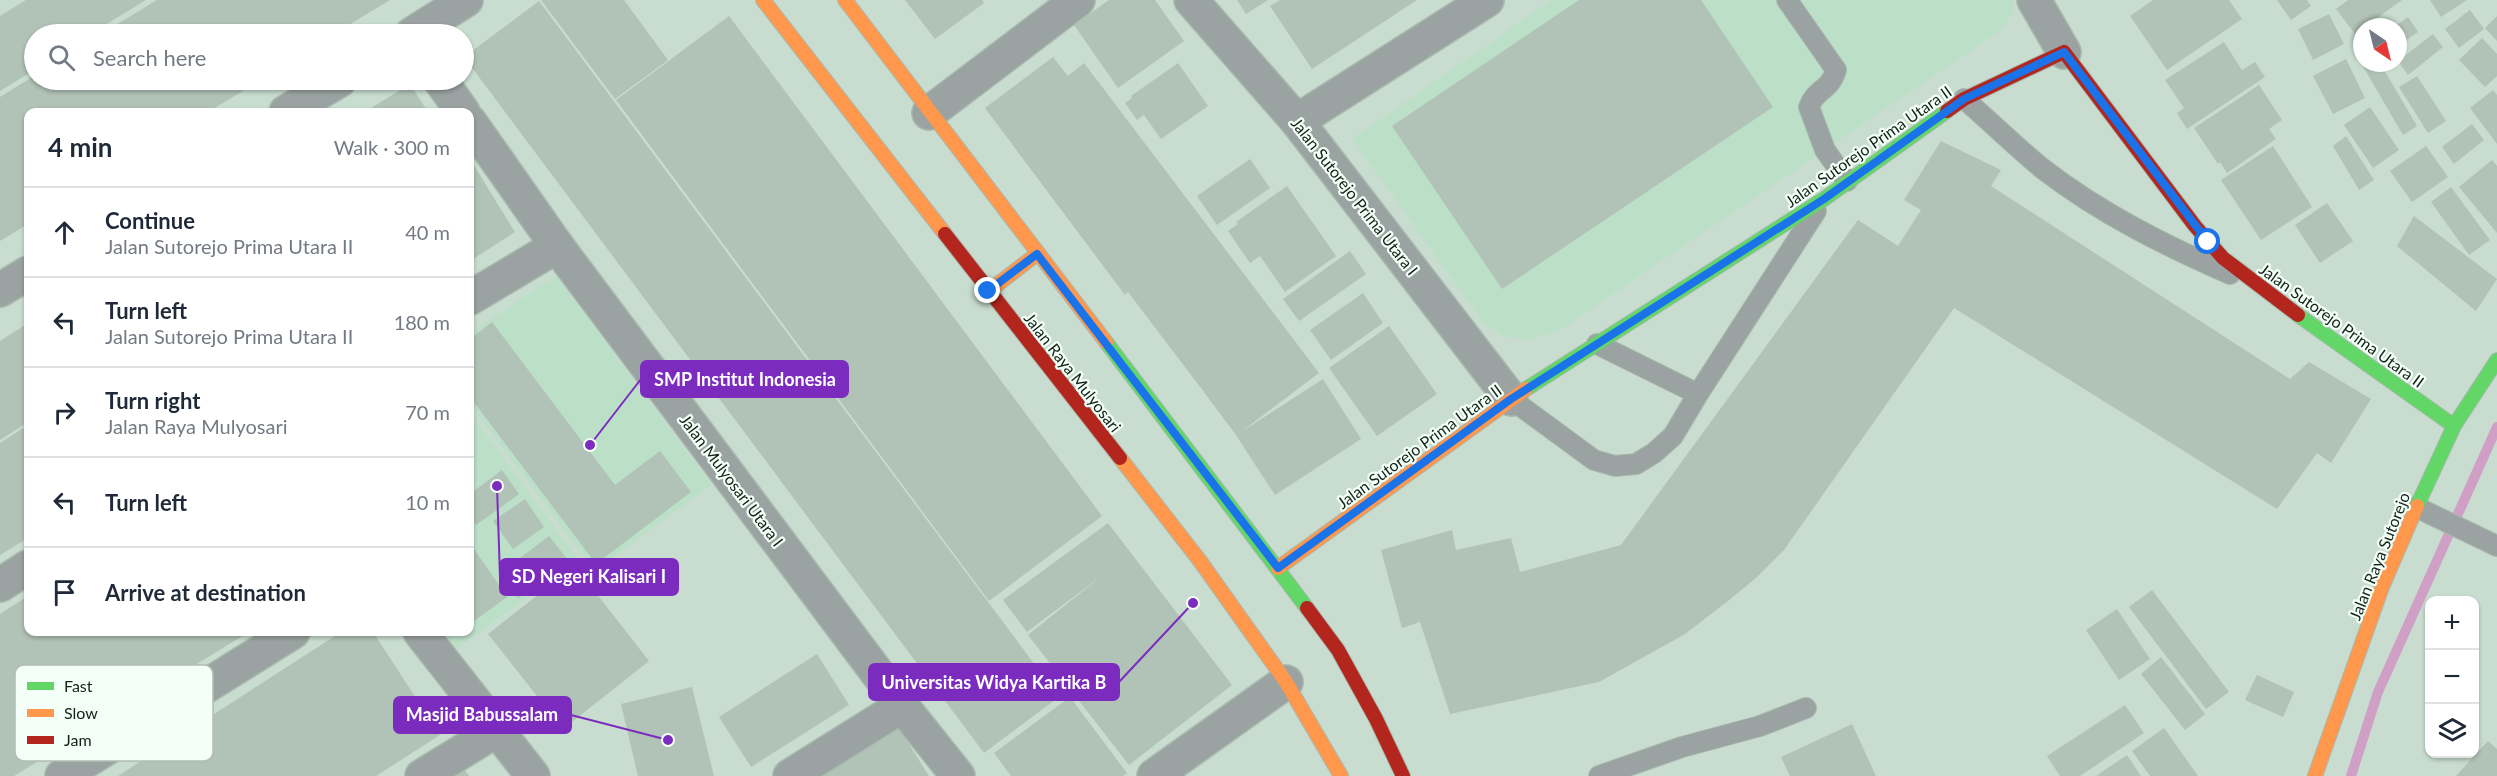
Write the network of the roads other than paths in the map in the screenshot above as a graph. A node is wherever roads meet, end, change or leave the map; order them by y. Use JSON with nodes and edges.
{"nodes":[{"id":1,"x":466,"y":0,"type":"edge"},
{"id":2,"x":763,"y":0,"type":"edge"},
{"id":3,"x":845,"y":0,"type":"edge"},
{"id":4,"x":1078,"y":0,"type":"edge"},
{"id":5,"x":1191,"y":0,"type":"edge"},
{"id":6,"x":1487,"y":0,"type":"edge"},
{"id":7,"x":1787,"y":0,"type":"edge"},
{"id":8,"x":2034,"y":0,"type":"edge"},
{"id":9,"x":428,"y":24,"type":"edge"},
{"id":10,"x":2064,"y":52,"type":"junction"},
{"id":11,"x":323,"y":90,"type":"edge"},
{"id":12,"x":447,"y":90,"type":"edge"},
{"id":13,"x":1964,"y":99,"type":"junction"},
{"id":14,"x":293,"y":108,"type":"edge"},
{"id":15,"x":460,"y":108,"type":"edge"},
{"id":16,"x":929,"y":113,"type":"junction"},
{"id":17,"x":1297,"y":121,"type":"junction"},
{"id":18,"x":474,"y":128,"type":"edge"},
{"id":19,"x":1847,"y":181,"type":"junction"},
{"id":20,"x":1824,"y":199,"type":"junction"},
{"id":21,"x":557,"y":246,"type":"junction"},
{"id":22,"x":1037,"y":254,"type":"junction"},
{"id":23,"x":24,"y":275,"type":"edge"},
{"id":24,"x":2257,"y":285,"type":"junction"},
{"id":25,"x":0,"y":290,"type":"edge"},
{"id":26,"x":988,"y":291,"type":"junction"},
{"id":27,"x":474,"y":296,"type":"edge"},
{"id":28,"x":1597,"y":344,"type":"junction"},
{"id":29,"x":2497,"y":360,"type":"edge"},
{"id":30,"x":1698,"y":394,"type":"junction"},
{"id":31,"x":1511,"y":399,"type":"junction"},
{"id":32,"x":2454,"y":426,"type":"junction"},
{"id":33,"x":2416,"y":507,"type":"junction"},
{"id":34,"x":2496,"y":545,"type":"edge"},
{"id":35,"x":1278,"y":568,"type":"junction"},
{"id":36,"x":24,"y":570,"type":"edge"},
{"id":37,"x":0,"y":585,"type":"edge"},
{"id":38,"x":287,"y":636,"type":"edge"},
{"id":39,"x":423,"y":636,"type":"edge"},
{"id":40,"x":213,"y":682,"type":"edge"},
{"id":41,"x":1286,"y":682,"type":"junction"},
{"id":42,"x":902,"y":706,"type":"junction"},
{"id":43,"x":1806,"y":708,"type":"dead end"},
{"id":44,"x":497,"y":730,"type":"junction"},
{"id":45,"x":86,"y":761,"type":"edge"},
{"id":46,"x":62,"y":776,"type":"edge"},
{"id":47,"x":422,"y":776,"type":"edge"},
{"id":48,"x":533,"y":776,"type":"edge"},
{"id":49,"x":790,"y":776,"type":"edge"},
{"id":50,"x":958,"y":776,"type":"edge"},
{"id":51,"x":1154,"y":776,"type":"edge"},
{"id":52,"x":1341,"y":776,"type":"edge"},
{"id":53,"x":1403,"y":776,"type":"edge"},
{"id":54,"x":1599,"y":776,"type":"edge"},
{"id":55,"x":2315,"y":776,"type":"edge"}],
"edges":[{"from":1,"to":9,"type":"street"},
{"from":2,"to":26,"type":"main road","name":"Jalan Raya Mulyosari"},
{"from":3,"to":16,"type":"main road"},
{"from":4,"to":16,"type":"street"},
{"from":5,"to":17,"type":"street","name":"Jalan Sutorejo Prima Utara I"},
{"from":6,"to":17,"type":"street"},
{"from":7,"to":19,"type":"lane"},
{"from":8,"to":10,"type":"street"},
{"from":10,"to":13,"type":"main road","name":"Jalan Sutorejo Prima Utara II"},
{"from":10,"to":24,"type":"main road","name":"Jalan Sutorejo Prima Utara II"},
{"from":11,"to":14,"type":"street"},
{"from":12,"to":15,"type":"street"},
{"from":13,"to":19,"type":"main road","name":"Jalan Sutorejo Prima Utara II"},
{"from":13,"to":24,"type":"lane"},
{"from":16,"to":22,"type":"main road"},
{"from":17,"to":31,"type":"street","name":"Jalan Sutorejo Prima Utara I"},
{"from":18,"to":21,"type":"street","name":"Jalan Mulyosari Utara I"},
{"from":19,"to":20,"type":"main road","name":"Jalan Sutorejo Prima Utara II"},
{"from":20,"to":28,"type":"main road","name":"Jalan Sutorejo Prima Utara II"},
{"from":20,"to":30,"type":"lane"},
{"from":21,"to":27,"type":"street"},
{"from":21,"to":42,"type":"street","name":"Jalan Mulyosari Utara I"},
{"from":22,"to":26,"type":"main road"},
{"from":22,"to":35,"type":"main road"},
{"from":23,"to":25,"type":"street"},
{"from":24,"to":32,"type":"main road","name":"Jalan Sutorejo Prima Utara II"},
{"from":26,"to":41,"type":"main road","name":"Jalan Raya Mulyosari"},
{"from":28,"to":30,"type":"lane"},
{"from":28,"to":31,"type":"main road","name":"Jalan Sutorejo Prima Utara II"},
{"from":29,"to":32,"type":"main road","name":"Jalan Raya Sutorejo"},
{"from":30,"to":31,"type":"lane"},
{"from":31,"to":35,"type":"main road","name":"Jalan Sutorejo Prima Utara II"},
{"from":32,"to":33,"type":"main road","name":"Jalan Raya Sutorejo"},
{"from":33,"to":34,"type":"lane"},
{"from":33,"to":55,"type":"main road","name":"Jalan Raya Sutorejo"},
{"from":35,"to":53,"type":"main road"},
{"from":36,"to":37,"type":"street"},
{"from":38,"to":40,"type":"street"},
{"from":39,"to":44,"type":"street"},
{"from":41,"to":51,"type":"street"},
{"from":41,"to":52,"type":"main road","name":"Jalan Raya Mulyosari"},
{"from":42,"to":49,"type":"street"},
{"from":42,"to":50,"type":"street","name":"Jalan Mulyosari Utara I"},
{"from":43,"to":54,"type":"lane"},
{"from":44,"to":47,"type":"street"},
{"from":44,"to":48,"type":"street"},
{"from":45,"to":46,"type":"street"}]}
